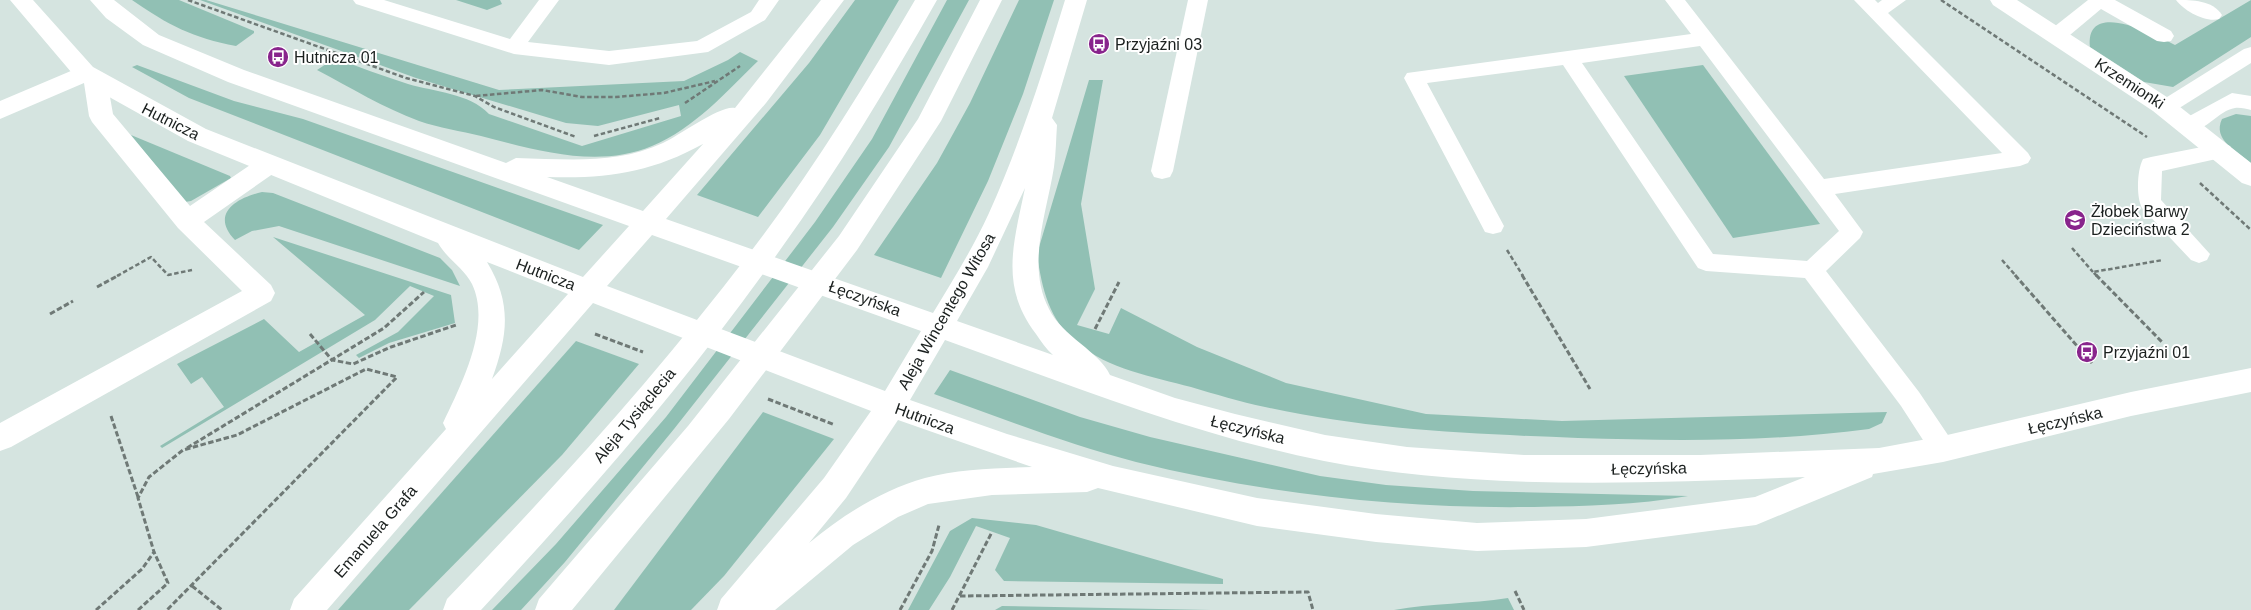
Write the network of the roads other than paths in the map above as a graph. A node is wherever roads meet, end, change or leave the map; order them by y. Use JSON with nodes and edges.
{"nodes":[{"id":1,"x":21,"y":0,"type":"edge"},
{"id":2,"x":101,"y":0,"type":"edge"},
{"id":3,"x":363,"y":0,"type":"edge"},
{"id":4,"x":549,"y":0,"type":"edge"},
{"id":5,"x":769,"y":0,"type":"edge"},
{"id":6,"x":833,"y":0,"type":"edge"},
{"id":7,"x":926,"y":0,"type":"edge"},
{"id":8,"x":991,"y":0,"type":"edge"},
{"id":9,"x":1076,"y":0,"type":"edge"},
{"id":10,"x":1198,"y":0,"type":"edge"},
{"id":11,"x":1675,"y":0,"type":"edge"},
{"id":12,"x":1896,"y":0,"type":"edge"},
{"id":13,"x":2001,"y":0,"type":"edge"},
{"id":14,"x":2100,"y":0,"type":"edge"},
{"id":15,"x":2186,"y":0,"type":"edge"},
{"id":16,"x":1870,"y":6,"type":"edge"},
{"id":17,"x":2212,"y":14,"type":"dead end"},
{"id":18,"x":2057,"y":35,"type":"junction"},
{"id":19,"x":2164,"y":36,"type":"dead end"},
{"id":20,"x":1705,"y":39,"type":"junction"},
{"id":21,"x":514,"y":47,"type":"junction"},
{"id":22,"x":2251,"y":54,"type":"edge"},
{"id":23,"x":1568,"y":58,"type":"junction"},
{"id":24,"x":90,"y":76,"type":"junction"},
{"id":25,"x":758,"y":97,"type":"junction"},
{"id":26,"x":1046,"y":102,"type":"junction"},
{"id":27,"x":2251,"y":103,"type":"edge"},
{"id":28,"x":2166,"y":107,"type":"junction"},
{"id":29,"x":0,"y":111,"type":"edge"},
{"id":30,"x":2189,"y":125,"type":"junction"},
{"id":31,"x":2222,"y":150,"type":"junction"},
{"id":32,"x":268,"y":165,"type":"junction"},
{"id":33,"x":495,"y":167,"type":"junction"},
{"id":34,"x":1162,"y":171,"type":"dead end"},
{"id":35,"x":2251,"y":177,"type":"edge"},
{"id":36,"x":1819,"y":188,"type":"junction"},
{"id":37,"x":187,"y":221,"type":"junction"},
{"id":38,"x":648,"y":222,"type":"junction"},
{"id":39,"x":1493,"y":226,"type":"road end"},
{"id":40,"x":444,"y":235,"type":"junction"},
{"id":41,"x":2199,"y":254,"type":"road end"},
{"id":42,"x":1812,"y":270,"type":"junction"},
{"id":43,"x":587,"y":290,"type":"junction"},
{"id":44,"x":941,"y":326,"type":"junction"},
{"id":45,"x":2251,"y":380,"type":"edge"},
{"id":46,"x":1115,"y":389,"type":"junction"},
{"id":47,"x":891,"y":406,"type":"junction"},
{"id":48,"x":0,"y":438,"type":"edge"},
{"id":49,"x":1943,"y":449,"type":"junction"},
{"id":50,"x":444,"y":451,"type":"junction"},
{"id":51,"x":1879,"y":461,"type":"junction"},
{"id":52,"x":1111,"y":478,"type":"junction"},
{"id":53,"x":306,"y":610,"type":"edge"},
{"id":54,"x":459,"y":610,"type":"edge"},
{"id":55,"x":551,"y":610,"type":"edge"},
{"id":56,"x":733,"y":610,"type":"edge"},
{"id":57,"x":750,"y":610,"type":"edge"}],
"edges":[{"from":1,"to":24,"type":"street","name":"Hutnicza"},
{"from":2,"to":33,"type":"street"},
{"from":3,"to":21,"type":"lane"},
{"from":4,"to":21,"type":"lane"},
{"from":5,"to":21,"type":"lane"},
{"from":6,"to":25,"type":"street"},
{"from":7,"to":54,"type":"street","name":"Aleja Tysiąclecia"},
{"from":8,"to":55,"type":"street"},
{"from":9,"to":26,"type":"street","name":"Aleja Wincentego Witosa"},
{"from":10,"to":34,"type":"lane"},
{"from":11,"to":20,"type":"lane"},
{"from":12,"to":16,"type":"lane"},
{"from":13,"to":18,"type":"street","name":"Krzemionki"},
{"from":14,"to":18,"type":"lane"},
{"from":14,"to":19,"type":"lane"},
{"from":15,"to":17,"type":"lane"},
{"from":16,"to":36,"type":"lane"},
{"from":18,"to":28,"type":"street","name":"Krzemionki"},
{"from":20,"to":23,"type":"lane"},
{"from":20,"to":36,"type":"lane"},
{"from":22,"to":28,"type":"lane"},
{"from":23,"to":39,"type":"lane"},
{"from":23,"to":42,"type":"lane"},
{"from":24,"to":29,"type":"street"},
{"from":24,"to":32,"type":"street","name":"Hutnicza"},
{"from":24,"to":37,"type":"street"},
{"from":25,"to":33,"type":"street"},
{"from":25,"to":38,"type":"street"},
{"from":26,"to":44,"type":"street","name":"Aleja Wincentego Witosa"},
{"from":26,"to":46,"type":"street"},
{"from":27,"to":30,"type":"lane"},
{"from":28,"to":30,"type":"street","name":"Krzemionki"},
{"from":30,"to":31,"type":"street","name":"Krzemionki"},
{"from":31,"to":35,"type":"street","name":"Krzemionki"},
{"from":31,"to":41,"type":"lane"},
{"from":32,"to":37,"type":"street"},
{"from":32,"to":40,"type":"street","name":"Hutnicza"},
{"from":33,"to":38,"type":"street"},
{"from":36,"to":42,"type":"lane"},
{"from":37,"to":48,"type":"street"},
{"from":38,"to":43,"type":"street"},
{"from":38,"to":44,"type":"street","name":"Łęczyńska"},
{"from":40,"to":43,"type":"street","name":"Hutnicza"},
{"from":40,"to":50,"type":"street"},
{"from":42,"to":49,"type":"lane"},
{"from":43,"to":47,"type":"street","name":"Hutnicza"},
{"from":43,"to":50,"type":"street"},
{"from":44,"to":46,"type":"street","name":"Łęczyńska"},
{"from":44,"to":47,"type":"street","name":"Aleja Wincentego Witosa"},
{"from":45,"to":49,"type":"street","name":"Łęczyńska"},
{"from":46,"to":51,"type":"street","name":"Łęczyńska"},
{"from":47,"to":52,"type":"street","name":"Hutnicza"},
{"from":47,"to":56,"type":"street","name":"Aleja Wincentego Witosa"},
{"from":49,"to":51,"type":"street","name":"Łęczyńska"},
{"from":50,"to":53,"type":"street","name":"Emanuela Grafa"},
{"from":51,"to":52,"type":"street","name":"Łęczyńska"},
{"from":52,"to":57,"type":"street"}]}
